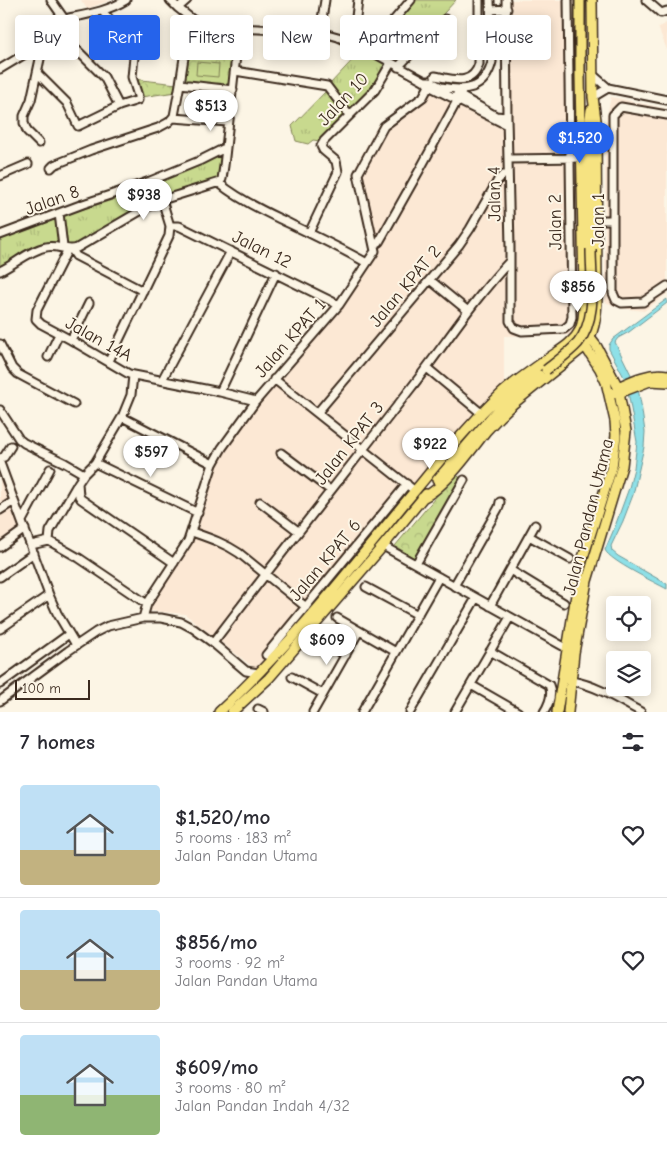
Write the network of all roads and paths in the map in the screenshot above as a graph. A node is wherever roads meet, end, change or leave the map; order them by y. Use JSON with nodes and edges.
{"nodes":[{"id":1,"x":51,"y":0,"type":"edge"},
{"id":2,"x":126,"y":0,"type":"edge"},
{"id":3,"x":170,"y":0,"type":"edge"},
{"id":4,"x":186,"y":0,"type":"edge"},
{"id":5,"x":325,"y":0,"type":"edge"},
{"id":6,"x":358,"y":0,"type":"edge"},
{"id":7,"x":411,"y":0,"type":"edge"},
{"id":8,"x":479,"y":0,"type":"edge"},
{"id":9,"x":490,"y":0,"type":"edge"},
{"id":10,"x":506,"y":0,"type":"edge"},
{"id":11,"x":568,"y":0,"type":"edge"},
{"id":12,"x":580,"y":0,"type":"edge"},
{"id":13,"x":592,"y":0,"type":"edge"},
{"id":14,"x":646,"y":0,"type":"edge"},
{"id":15,"x":178,"y":8,"type":"junction"},
{"id":16,"x":506,"y":9,"type":"junction"},
{"id":17,"x":491,"y":10,"type":"junction"},
{"id":18,"x":102,"y":11,"type":"junction"},
{"id":19,"x":667,"y":11,"type":"edge"},
{"id":20,"x":61,"y":15,"type":"edge"},
{"id":21,"x":186,"y":15,"type":"edge"},
{"id":22,"x":323,"y":15,"type":"edge"},
{"id":23,"x":356,"y":15,"type":"edge"},
{"id":24,"x":398,"y":15,"type":"edge"},
{"id":25,"x":79,"y":16,"type":"edge"},
{"id":26,"x":79,"y":51,"type":"edge"},
{"id":27,"x":592,"y":52,"type":"junction"},
{"id":28,"x":15,"y":60,"type":"edge"},
{"id":29,"x":39,"y":60,"type":"edge"},
{"id":30,"x":184,"y":60,"type":"edge"},
{"id":31,"x":236,"y":60,"type":"edge"},
{"id":32,"x":386,"y":60,"type":"edge"},
{"id":33,"x":400,"y":60,"type":"edge"},
{"id":34,"x":395,"y":65,"type":"junction"},
{"id":35,"x":0,"y":69,"type":"edge"},
{"id":36,"x":235,"y":71,"type":"junction"},
{"id":37,"x":37,"y":73,"type":"junction"},
{"id":38,"x":580,"y":75,"type":"junction"},
{"id":39,"x":592,"y":75,"type":"junction"},
{"id":40,"x":435,"y":76,"type":"dead end"},
{"id":41,"x":180,"y":84,"type":"junction"},
{"id":42,"x":427,"y":84,"type":"junction"},
{"id":43,"x":478,"y":85,"type":"junction"},
{"id":44,"x":608,"y":88,"type":"junction"},
{"id":45,"x":233,"y":90,"type":"junction"},
{"id":46,"x":447,"y":95,"type":"junction"},
{"id":47,"x":460,"y":95,"type":"junction"},
{"id":48,"x":593,"y":97,"type":"junction"},
{"id":49,"x":667,"y":100,"type":"edge"},
{"id":50,"x":470,"y":104,"type":"junction"},
{"id":51,"x":119,"y":106,"type":"junction"},
{"id":52,"x":452,"y":112,"type":"junction"},
{"id":53,"x":349,"y":115,"type":"junction"},
{"id":54,"x":667,"y":115,"type":"edge"},
{"id":55,"x":507,"y":117,"type":"junction"},
{"id":56,"x":173,"y":118,"type":"junction"},
{"id":57,"x":228,"y":122,"type":"junction"},
{"id":58,"x":507,"y":125,"type":"junction"},
{"id":59,"x":39,"y":143,"type":"dead end"},
{"id":60,"x":225,"y":148,"type":"junction"},
{"id":61,"x":569,"y":158,"type":"junction"},
{"id":62,"x":582,"y":158,"type":"junction"},
{"id":63,"x":508,"y":159,"type":"junction"},
{"id":64,"x":28,"y":164,"type":"dead end"},
{"id":65,"x":52,"y":168,"type":"dead end"},
{"id":66,"x":508,"y":175,"type":"junction"},
{"id":67,"x":0,"y":176,"type":"edge"},
{"id":68,"x":220,"y":183,"type":"junction"},
{"id":69,"x":162,"y":200,"type":"junction"},
{"id":70,"x":59,"y":213,"type":"junction"},
{"id":71,"x":597,"y":220,"type":"junction"},
{"id":72,"x":613,"y":220,"type":"junction"},
{"id":73,"x":170,"y":226,"type":"junction"},
{"id":74,"x":308,"y":233,"type":"junction"},
{"id":75,"x":0,"y":235,"type":"edge"},
{"id":76,"x":374,"y":244,"type":"junction"},
{"id":77,"x":68,"y":249,"type":"junction"},
{"id":78,"x":231,"y":251,"type":"junction"},
{"id":79,"x":509,"y":262,"type":"junction"},
{"id":80,"x":367,"y":263,"type":"junction"},
{"id":81,"x":0,"y":271,"type":"edge"},
{"id":82,"x":276,"y":273,"type":"junction"},
{"id":83,"x":430,"y":280,"type":"junction"},
{"id":84,"x":667,"y":286,"type":"edge"},
{"id":85,"x":143,"y":290,"type":"junction"},
{"id":86,"x":89,"y":304,"type":"dead end"},
{"id":87,"x":339,"y":305,"type":"junction"},
{"id":88,"x":584,"y":309,"type":"junction"},
{"id":89,"x":597,"y":310,"type":"junction"},
{"id":90,"x":468,"y":311,"type":"junction"},
{"id":91,"x":570,"y":324,"type":"joint"},
{"id":92,"x":578,"y":333,"type":"junction"},
{"id":93,"x":59,"y":334,"type":"junction"},
{"id":94,"x":71,"y":340,"type":"junction"},
{"id":95,"x":588,"y":342,"type":"junction"},
{"id":96,"x":0,"y":344,"type":"edge"},
{"id":97,"x":563,"y":348,"type":"junction"},
{"id":98,"x":48,"y":357,"type":"dead end"},
{"id":99,"x":570,"y":358,"type":"junction"},
{"id":100,"x":109,"y":361,"type":"junction"},
{"id":101,"x":427,"y":368,"type":"junction"},
{"id":102,"x":133,"y":375,"type":"junction"},
{"id":103,"x":667,"y":375,"type":"edge"},
{"id":104,"x":274,"y":379,"type":"junction"},
{"id":105,"x":162,"y":380,"type":"junction"},
{"id":106,"x":667,"y":382,"type":"edge"},
{"id":107,"x":623,"y":387,"type":"junction"},
{"id":108,"x":220,"y":392,"type":"junction"},
{"id":109,"x":256,"y":401,"type":"junction"},
{"id":110,"x":74,"y":404,"type":"dead end"},
{"id":111,"x":0,"y":410,"type":"edge"},
{"id":112,"x":317,"y":413,"type":"junction"},
{"id":113,"x":481,"y":413,"type":"junction"},
{"id":114,"x":122,"y":417,"type":"junction"},
{"id":115,"x":11,"y":446,"type":"dead end"},
{"id":116,"x":363,"y":450,"type":"junction"},
{"id":117,"x":281,"y":453,"type":"dead end"},
{"id":118,"x":0,"y":458,"type":"edge"},
{"id":119,"x":0,"y":462,"type":"edge"},
{"id":120,"x":95,"y":463,"type":"junction"},
{"id":121,"x":213,"y":464,"type":"junction"},
{"id":122,"x":50,"y":469,"type":"dead end"},
{"id":123,"x":84,"y":474,"type":"junction"},
{"id":124,"x":464,"y":480,"type":"dead end"},
{"id":125,"x":78,"y":483,"type":"junction"},
{"id":126,"x":407,"y":484,"type":"junction"},
{"id":127,"x":330,"y":490,"type":"junction"},
{"id":128,"x":415,"y":491,"type":"junction"},
{"id":129,"x":422,"y":498,"type":"junction"},
{"id":130,"x":14,"y":501,"type":"junction"},
{"id":131,"x":260,"y":502,"type":"dead end"},
{"id":132,"x":500,"y":502,"type":"dead end"},
{"id":133,"x":0,"y":510,"type":"edge"},
{"id":134,"x":198,"y":513,"type":"junction"},
{"id":135,"x":22,"y":521,"type":"junction"},
{"id":136,"x":535,"y":525,"type":"dead end"},
{"id":137,"x":25,"y":529,"type":"junction"},
{"id":138,"x":298,"y":531,"type":"junction"},
{"id":139,"x":192,"y":532,"type":"junction"},
{"id":140,"x":529,"y":536,"type":"junction"},
{"id":141,"x":49,"y":541,"type":"junction"},
{"id":142,"x":31,"y":545,"type":"junction"},
{"id":143,"x":383,"y":546,"type":"junction"},
{"id":144,"x":0,"y":547,"type":"edge"},
{"id":145,"x":34,"y":553,"type":"junction"},
{"id":146,"x":570,"y":558,"type":"dead end"},
{"id":147,"x":174,"y":563,"type":"junction"},
{"id":148,"x":416,"y":564,"type":"junction"},
{"id":149,"x":510,"y":570,"type":"junction"},
{"id":150,"x":265,"y":574,"type":"junction"},
{"id":151,"x":0,"y":577,"type":"edge"},
{"id":152,"x":439,"y":577,"type":"junction"},
{"id":153,"x":454,"y":586,"type":"junction"},
{"id":154,"x":366,"y":587,"type":"dead end"},
{"id":155,"x":50,"y":595,"type":"junction"},
{"id":156,"x":476,"y":598,"type":"junction"},
{"id":157,"x":564,"y":603,"type":"dead end"},
{"id":158,"x":147,"y":604,"type":"junction"},
{"id":159,"x":490,"y":606,"type":"junction"},
{"id":160,"x":306,"y":607,"type":"junction"},
{"id":161,"x":418,"y":615,"type":"junction"},
{"id":162,"x":510,"y":617,"type":"junction"},
{"id":163,"x":143,"y":618,"type":"junction"},
{"id":164,"x":337,"y":618,"type":"dead end"},
{"id":165,"x":0,"y":629,"type":"edge"},
{"id":166,"x":359,"y":631,"type":"junction"},
{"id":167,"x":69,"y":634,"type":"junction"},
{"id":168,"x":318,"y":640,"type":"dead end"},
{"id":169,"x":213,"y":643,"type":"junction"},
{"id":170,"x":76,"y":645,"type":"junction"},
{"id":171,"x":490,"y":651,"type":"junction"},
{"id":172,"x":571,"y":651,"type":"junction"},
{"id":173,"x":396,"y":652,"type":"junction"},
{"id":174,"x":266,"y":654,"type":"dead end"},
{"id":175,"x":346,"y":655,"type":"junction"},
{"id":176,"x":246,"y":671,"type":"junction"},
{"id":177,"x":259,"y":673,"type":"junction"},
{"id":178,"x":292,"y":677,"type":"dead end"},
{"id":179,"x":572,"y":681,"type":"junction"},
{"id":180,"x":0,"y":684,"type":"edge"},
{"id":181,"x":248,"y":685,"type":"junction"},
{"id":182,"x":471,"y":685,"type":"junction"},
{"id":183,"x":323,"y":694,"type":"junction"},
{"id":184,"x":0,"y":701,"type":"edge"},
{"id":185,"x":219,"y":712,"type":"edge"},
{"id":186,"x":232,"y":712,"type":"edge"},
{"id":187,"x":313,"y":712,"type":"edge"},
{"id":188,"x":362,"y":712,"type":"edge"},
{"id":189,"x":410,"y":712,"type":"edge"},
{"id":190,"x":455,"y":712,"type":"edge"},
{"id":191,"x":518,"y":712,"type":"edge"},
{"id":192,"x":544,"y":712,"type":"edge"},
{"id":193,"x":558,"y":712,"type":"edge"},
{"id":194,"x":568,"y":712,"type":"edge"},
{"id":195,"x":641,"y":712,"type":"edge"}],
"edges":[{"from":1,"to":20,"type":"street"},
{"from":2,"to":18,"type":"street"},
{"from":3,"to":15,"type":"street"},
{"from":4,"to":15,"type":"street"},
{"from":5,"to":22,"type":"street"},
{"from":6,"to":23,"type":"street"},
{"from":7,"to":24,"type":"street"},
{"from":8,"to":40,"type":"street"},
{"from":9,"to":17,"type":"street"},
{"from":10,"to":16,"type":"street","name":"Jalan 4"},
{"from":11,"to":61,"type":"street","name":"Jalan 2"},
{"from":12,"to":38,"type":"main road"},
{"from":13,"to":27,"type":"main road"},
{"from":14,"to":19,"type":"street"},
{"from":15,"to":21,"type":"street"},
{"from":16,"to":17,"type":"street"},
{"from":16,"to":55,"type":"street","name":"Jalan 4"},
{"from":17,"to":43,"type":"street"},
{"from":18,"to":25,"type":"street"},
{"from":18,"to":51,"type":"street"},
{"from":26,"to":51,"type":"street"},
{"from":27,"to":38,"type":"main road"},
{"from":27,"to":39,"type":"main road"},
{"from":28,"to":35,"type":"street"},
{"from":29,"to":37,"type":"street"},
{"from":30,"to":41,"type":"street"},
{"from":31,"to":36,"type":"street"},
{"from":32,"to":34,"type":"street"},
{"from":33,"to":34,"type":"street","name":"Jalan 10"},
{"from":34,"to":42,"type":"street"},
{"from":34,"to":53,"type":"street","name":"Jalan 10"},
{"from":36,"to":45,"type":"street"},
{"from":36,"to":53,"type":"street"},
{"from":37,"to":51,"type":"street"},
{"from":37,"to":59,"type":"street"},
{"from":38,"to":62,"type":"main road"},
{"from":39,"to":44,"type":"street"},
{"from":39,"to":48,"type":"main road"},
{"from":41,"to":45,"type":"street"},
{"from":41,"to":56,"type":"street"},
{"from":42,"to":46,"type":"street"},
{"from":42,"to":47,"type":"street"},
{"from":42,"to":76,"type":"street"},
{"from":43,"to":47,"type":"street"},
{"from":43,"to":50,"type":"street"},
{"from":44,"to":48,"type":"street"},
{"from":44,"to":49,"type":"street"},
{"from":45,"to":57,"type":"street"},
{"from":46,"to":47,"type":"street"},
{"from":46,"to":52,"type":"street"},
{"from":47,"to":50,"type":"street"},
{"from":47,"to":52,"type":"street","name":"Jalan KPAT 1"},
{"from":48,"to":71,"type":"main road"},
{"from":48,"to":129,"type":"main road","bridge":true},
{"from":50,"to":52,"type":"street"},
{"from":50,"to":55,"type":"street"},
{"from":50,"to":58,"type":"street"},
{"from":52,"to":76,"type":"street","name":"Jalan KPAT 1"},
{"from":53,"to":74,"type":"street","name":"Jalan 10"},
{"from":54,"to":72,"type":"street","name":"Jalan 1"},
{"from":55,"to":58,"type":"street","name":"Jalan 4"},
{"from":56,"to":57,"type":"street"},
{"from":56,"to":65,"type":"street"},
{"from":57,"to":60,"type":"street"},
{"from":58,"to":63,"type":"street","name":"Jalan 4"},
{"from":60,"to":68,"type":"street"},
{"from":60,"to":70,"type":"street","name":"Jalan 8"},
{"from":61,"to":62,"type":"street"},
{"from":61,"to":63,"type":"street"},
{"from":61,"to":91,"type":"street","name":"Jalan 2"},
{"from":62,"to":88,"type":"main road"},
{"from":63,"to":66,"type":"street","name":"Jalan 4"},
{"from":64,"to":67,"type":"street"},
{"from":66,"to":79,"type":"street","name":"Jalan 4"},
{"from":66,"to":83,"type":"street","name":"Jalan KPAT 2"},
{"from":68,"to":69,"type":"street"},
{"from":68,"to":74,"type":"street"},
{"from":69,"to":73,"type":"street"},
{"from":69,"to":77,"type":"street"},
{"from":70,"to":75,"type":"street","name":"Jalan 8"},
{"from":70,"to":77,"type":"street"},
{"from":71,"to":72,"type":"street"},
{"from":71,"to":89,"type":"main road"},
{"from":72,"to":84,"type":"street","name":"Jalan 1"},
{"from":73,"to":78,"type":"street","name":"Jalan 12"},
{"from":73,"to":85,"type":"street"},
{"from":74,"to":80,"type":"street"},
{"from":76,"to":80,"type":"street","name":"Jalan KPAT 1"},
{"from":77,"to":81,"type":"street"},
{"from":77,"to":85,"type":"street"},
{"from":77,"to":93,"type":"street","name":"Jalan 14A"},
{"from":78,"to":82,"type":"street","name":"Jalan 12"},
{"from":78,"to":105,"type":"street"},
{"from":79,"to":90,"type":"street","name":"Jalan KPAT 3"},
{"from":79,"to":91,"type":"street","name":"Jalan 4"},
{"from":80,"to":87,"type":"street","name":"Jalan KPAT 1"},
{"from":82,"to":87,"type":"street","name":"Jalan 12"},
{"from":82,"to":108,"type":"street"},
{"from":83,"to":90,"type":"street"},
{"from":83,"to":112,"type":"street","name":"Jalan KPAT 2"},
{"from":85,"to":100,"type":"street"},
{"from":86,"to":94,"type":"street"},
{"from":87,"to":104,"type":"street","name":"Jalan KPAT 1"},
{"from":88,"to":89,"type":"main road"},
{"from":88,"to":92,"type":"main road"},
{"from":89,"to":95,"type":"main road"},
{"from":90,"to":101,"type":"street","name":"Jalan KPAT 3"},
{"from":92,"to":95,"type":"main road","name":"Jalan Pandan Utama"},
{"from":92,"to":97,"type":"main road"},
{"from":93,"to":94,"type":"street","name":"Jalan 14A"},
{"from":93,"to":98,"type":"street"},
{"from":94,"to":100,"type":"street","name":"Jalan 14A"},
{"from":95,"to":99,"type":"main road"},
{"from":95,"to":107,"type":"main road","name":"Jalan Pandan Utama"},
{"from":95,"to":107,"type":"main road","name":"Jalan Pandan Utama"},
{"from":96,"to":110,"type":"street"},
{"from":97,"to":99,"type":"main road"},
{"from":97,"to":113,"type":"main road"},
{"from":99,"to":129,"type":"main road"},
{"from":100,"to":102,"type":"street","name":"Jalan 14A"},
{"from":101,"to":113,"type":"street"},
{"from":101,"to":116,"type":"street","name":"Jalan KPAT 3"},
{"from":102,"to":105,"type":"street","name":"Jalan 14A"},
{"from":102,"to":114,"type":"street"},
{"from":103,"to":107,"type":"main road"},
{"from":104,"to":109,"type":"street","name":"Jalan KPAT 1"},
{"from":104,"to":112,"type":"street"},
{"from":105,"to":108,"type":"street","name":"Jalan 14A"},
{"from":106,"to":107,"type":"main road"},
{"from":107,"to":172,"type":"main road","name":"Jalan Pandan Utama"},
{"from":107,"to":172,"type":"main road","name":"Jalan Pandan Utama"},
{"from":108,"to":109,"type":"street","name":"Jalan 14A"},
{"from":109,"to":121,"type":"street","name":"Jalan KPAT 1"},
{"from":111,"to":123,"type":"street"},
{"from":112,"to":116,"type":"street"},
{"from":113,"to":128,"type":"main road"},
{"from":114,"to":120,"type":"street"},
{"from":114,"to":121,"type":"street"},
{"from":115,"to":118,"type":"street"},
{"from":116,"to":126,"type":"street"},
{"from":116,"to":127,"type":"street","name":"Jalan KPAT 3"},
{"from":117,"to":127,"type":"street"},
{"from":119,"to":130,"type":"street"},
{"from":120,"to":123,"type":"street"},
{"from":120,"to":134,"type":"street"},
{"from":121,"to":134,"type":"street","name":"Jalan KPAT 1"},
{"from":122,"to":135,"type":"street"},
{"from":123,"to":125,"type":"street"},
{"from":124,"to":148,"type":"street"},
{"from":125,"to":141,"type":"street"},
{"from":125,"to":147,"type":"street"},
{"from":126,"to":128,"type":"street"},
{"from":126,"to":160,"type":"street","name":"Jalan KPAT 6"},
{"from":127,"to":138,"type":"street","name":"Jalan KPAT 3"},
{"from":128,"to":177,"type":"main road"},
{"from":129,"to":143,"type":"main road"},
{"from":130,"to":133,"type":"street"},
{"from":130,"to":135,"type":"street"},
{"from":131,"to":138,"type":"street"},
{"from":132,"to":153,"type":"street"},
{"from":134,"to":139,"type":"street","name":"Jalan KPAT 1"},
{"from":135,"to":137,"type":"street"},
{"from":136,"to":140,"type":"street"},
{"from":137,"to":142,"type":"street"},
{"from":137,"to":144,"type":"street"},
{"from":138,"to":150,"type":"street","name":"Jalan KPAT 3"},
{"from":139,"to":147,"type":"street","name":"Jalan KPAT 1"},
{"from":139,"to":150,"type":"street"},
{"from":140,"to":146,"type":"street"},
{"from":140,"to":149,"type":"street"},
{"from":141,"to":142,"type":"street"},
{"from":141,"to":158,"type":"street"},
{"from":142,"to":145,"type":"street"},
{"from":143,"to":148,"type":"street"},
{"from":143,"to":186,"type":"main road"},
{"from":145,"to":151,"type":"street"},
{"from":145,"to":155,"type":"street"},
{"from":147,"to":158,"type":"street","name":"Jalan KPAT 1"},
{"from":148,"to":152,"type":"street"},
{"from":149,"to":157,"type":"street"},
{"from":149,"to":159,"type":"street"},
{"from":150,"to":160,"type":"street"},
{"from":150,"to":169,"type":"street","name":"Jalan KPAT 3"},
{"from":152,"to":153,"type":"street"},
{"from":152,"to":161,"type":"street"},
{"from":153,"to":156,"type":"street"},
{"from":154,"to":161,"type":"street"},
{"from":155,"to":165,"type":"street"},
{"from":155,"to":167,"type":"street"},
{"from":156,"to":159,"type":"street"},
{"from":156,"to":189,"type":"street"},
{"from":158,"to":163,"type":"street","name":"Jalan KPAT 1"},
{"from":159,"to":162,"type":"street"},
{"from":160,"to":174,"type":"street","name":"Jalan KPAT 6"},
{"from":161,"to":173,"type":"street"},
{"from":162,"to":171,"type":"street"},
{"from":162,"to":172,"type":"street"},
{"from":163,"to":169,"type":"street"},
{"from":163,"to":170,"type":"street"},
{"from":164,"to":166,"type":"street"},
{"from":166,"to":173,"type":"street"},
{"from":166,"to":175,"type":"street"},
{"from":167,"to":170,"type":"street"},
{"from":167,"to":180,"type":"street"},
{"from":168,"to":175,"type":"street"},
{"from":169,"to":176,"type":"street"},
{"from":170,"to":184,"type":"street"},
{"from":171,"to":182,"type":"street"},
{"from":171,"to":192,"type":"street"},
{"from":172,"to":179,"type":"main road","name":"Jalan Pandan Utama"},
{"from":172,"to":193,"type":"main road"},
{"from":173,"to":188,"type":"street"},
{"from":175,"to":183,"type":"street"},
{"from":176,"to":177,"type":"street"},
{"from":176,"to":181,"type":"street"},
{"from":177,"to":181,"type":"main road"},
{"from":178,"to":183,"type":"street"},
{"from":179,"to":194,"type":"main road","name":"Jalan Pandan Utama"},
{"from":179,"to":195,"type":"street"},
{"from":181,"to":185,"type":"main road"},
{"from":182,"to":190,"type":"street"},
{"from":182,"to":191,"type":"street"},
{"from":183,"to":187,"type":"street"}]}
